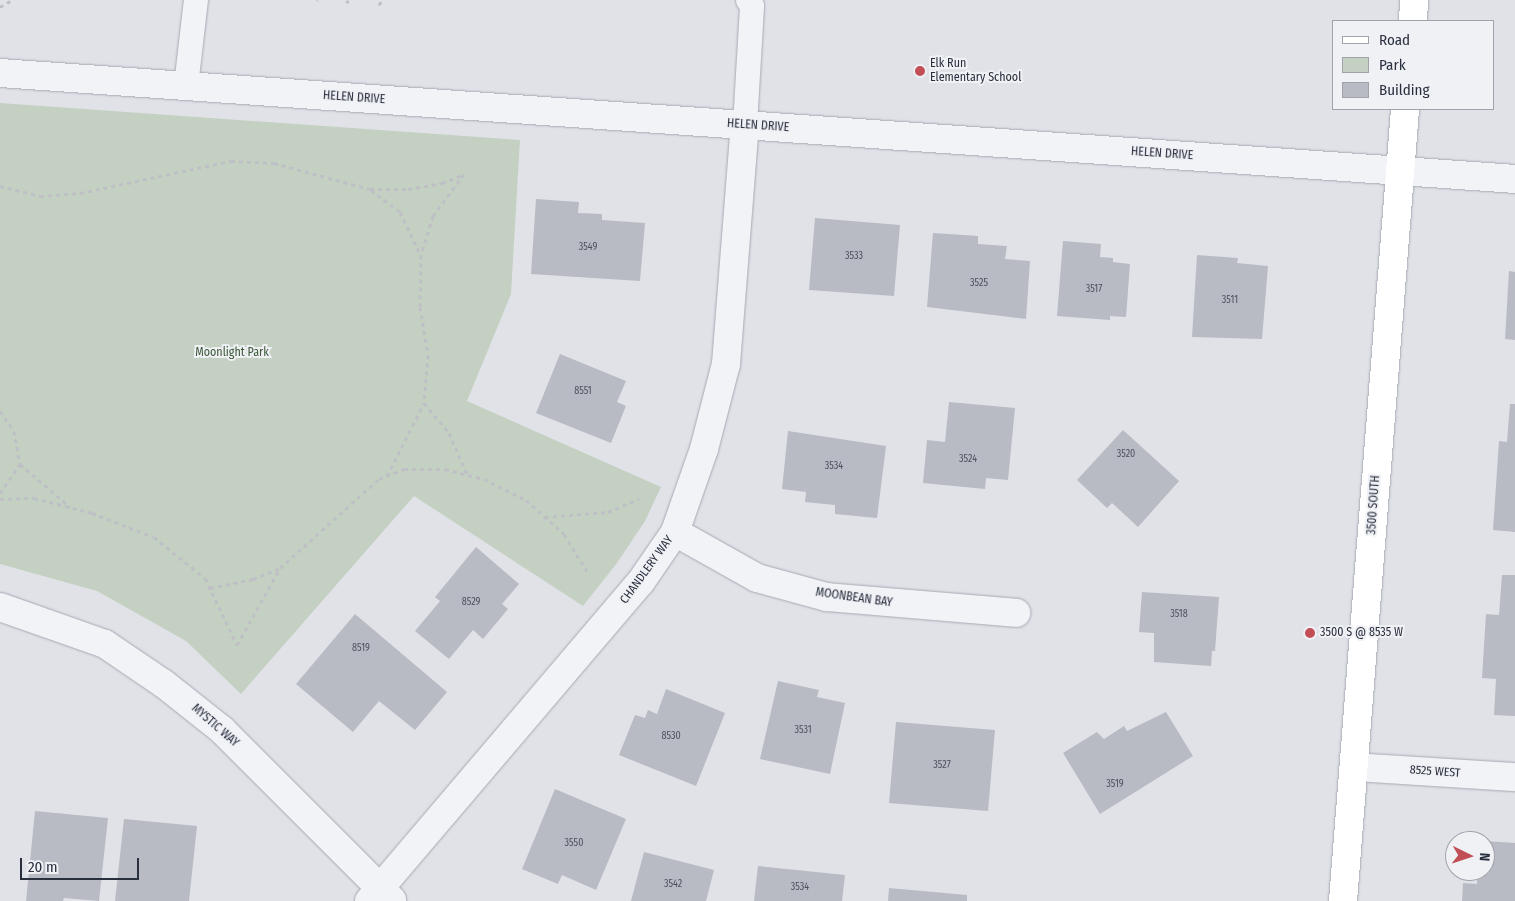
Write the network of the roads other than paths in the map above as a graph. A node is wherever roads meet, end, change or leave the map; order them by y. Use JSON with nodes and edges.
{"nodes":[{"id":1,"x":196,"y":0,"type":"edge"},
{"id":2,"x":748,"y":0,"type":"edge"},
{"id":3,"x":1414,"y":0,"type":"edge"},
{"id":4,"x":1413,"y":20,"type":"edge"},
{"id":5,"x":0,"y":73,"type":"edge"},
{"id":6,"x":186,"y":86,"type":"junction"},
{"id":7,"x":1406,"y":110,"type":"edge"},
{"id":8,"x":745,"y":125,"type":"junction"},
{"id":9,"x":1400,"y":171,"type":"junction"},
{"id":10,"x":1515,"y":179,"type":"edge"},
{"id":11,"x":675,"y":532,"type":"junction"},
{"id":12,"x":0,"y":607,"type":"edge"},
{"id":13,"x":1016,"y":613,"type":"dead end"},
{"id":14,"x":1354,"y":767,"type":"junction"},
{"id":15,"x":1515,"y":777,"type":"edge"},
{"id":16,"x":380,"y":897,"type":"edge"},
{"id":17,"x":1343,"y":901,"type":"edge"}],
"edges":[{"from":1,"to":6,"type":"lane"},
{"from":2,"to":8,"type":"lane"},
{"from":3,"to":4,"type":"street"},
{"from":5,"to":6,"type":"street","name":"HELEN DRIVE"},
{"from":6,"to":8,"type":"street","name":"HELEN DRIVE"},
{"from":7,"to":9,"type":"street","name":"3500 SOUTH"},
{"from":8,"to":9,"type":"street","name":"HELEN DRIVE"},
{"from":8,"to":11,"type":"street","name":"CHANDLERY WAY"},
{"from":9,"to":10,"type":"street","name":"HELEN DRIVE"},
{"from":9,"to":14,"type":"street","name":"3500 SOUTH"},
{"from":11,"to":13,"type":"street","name":"MOONBEAN BAY"},
{"from":11,"to":16,"type":"street","name":"CHANDLERY WAY"},
{"from":12,"to":16,"type":"street","name":"MYSTIC WAY"},
{"from":14,"to":15,"type":"street","name":"8525 WEST"},
{"from":14,"to":17,"type":"street","name":"3500 SOUTH"}]}
